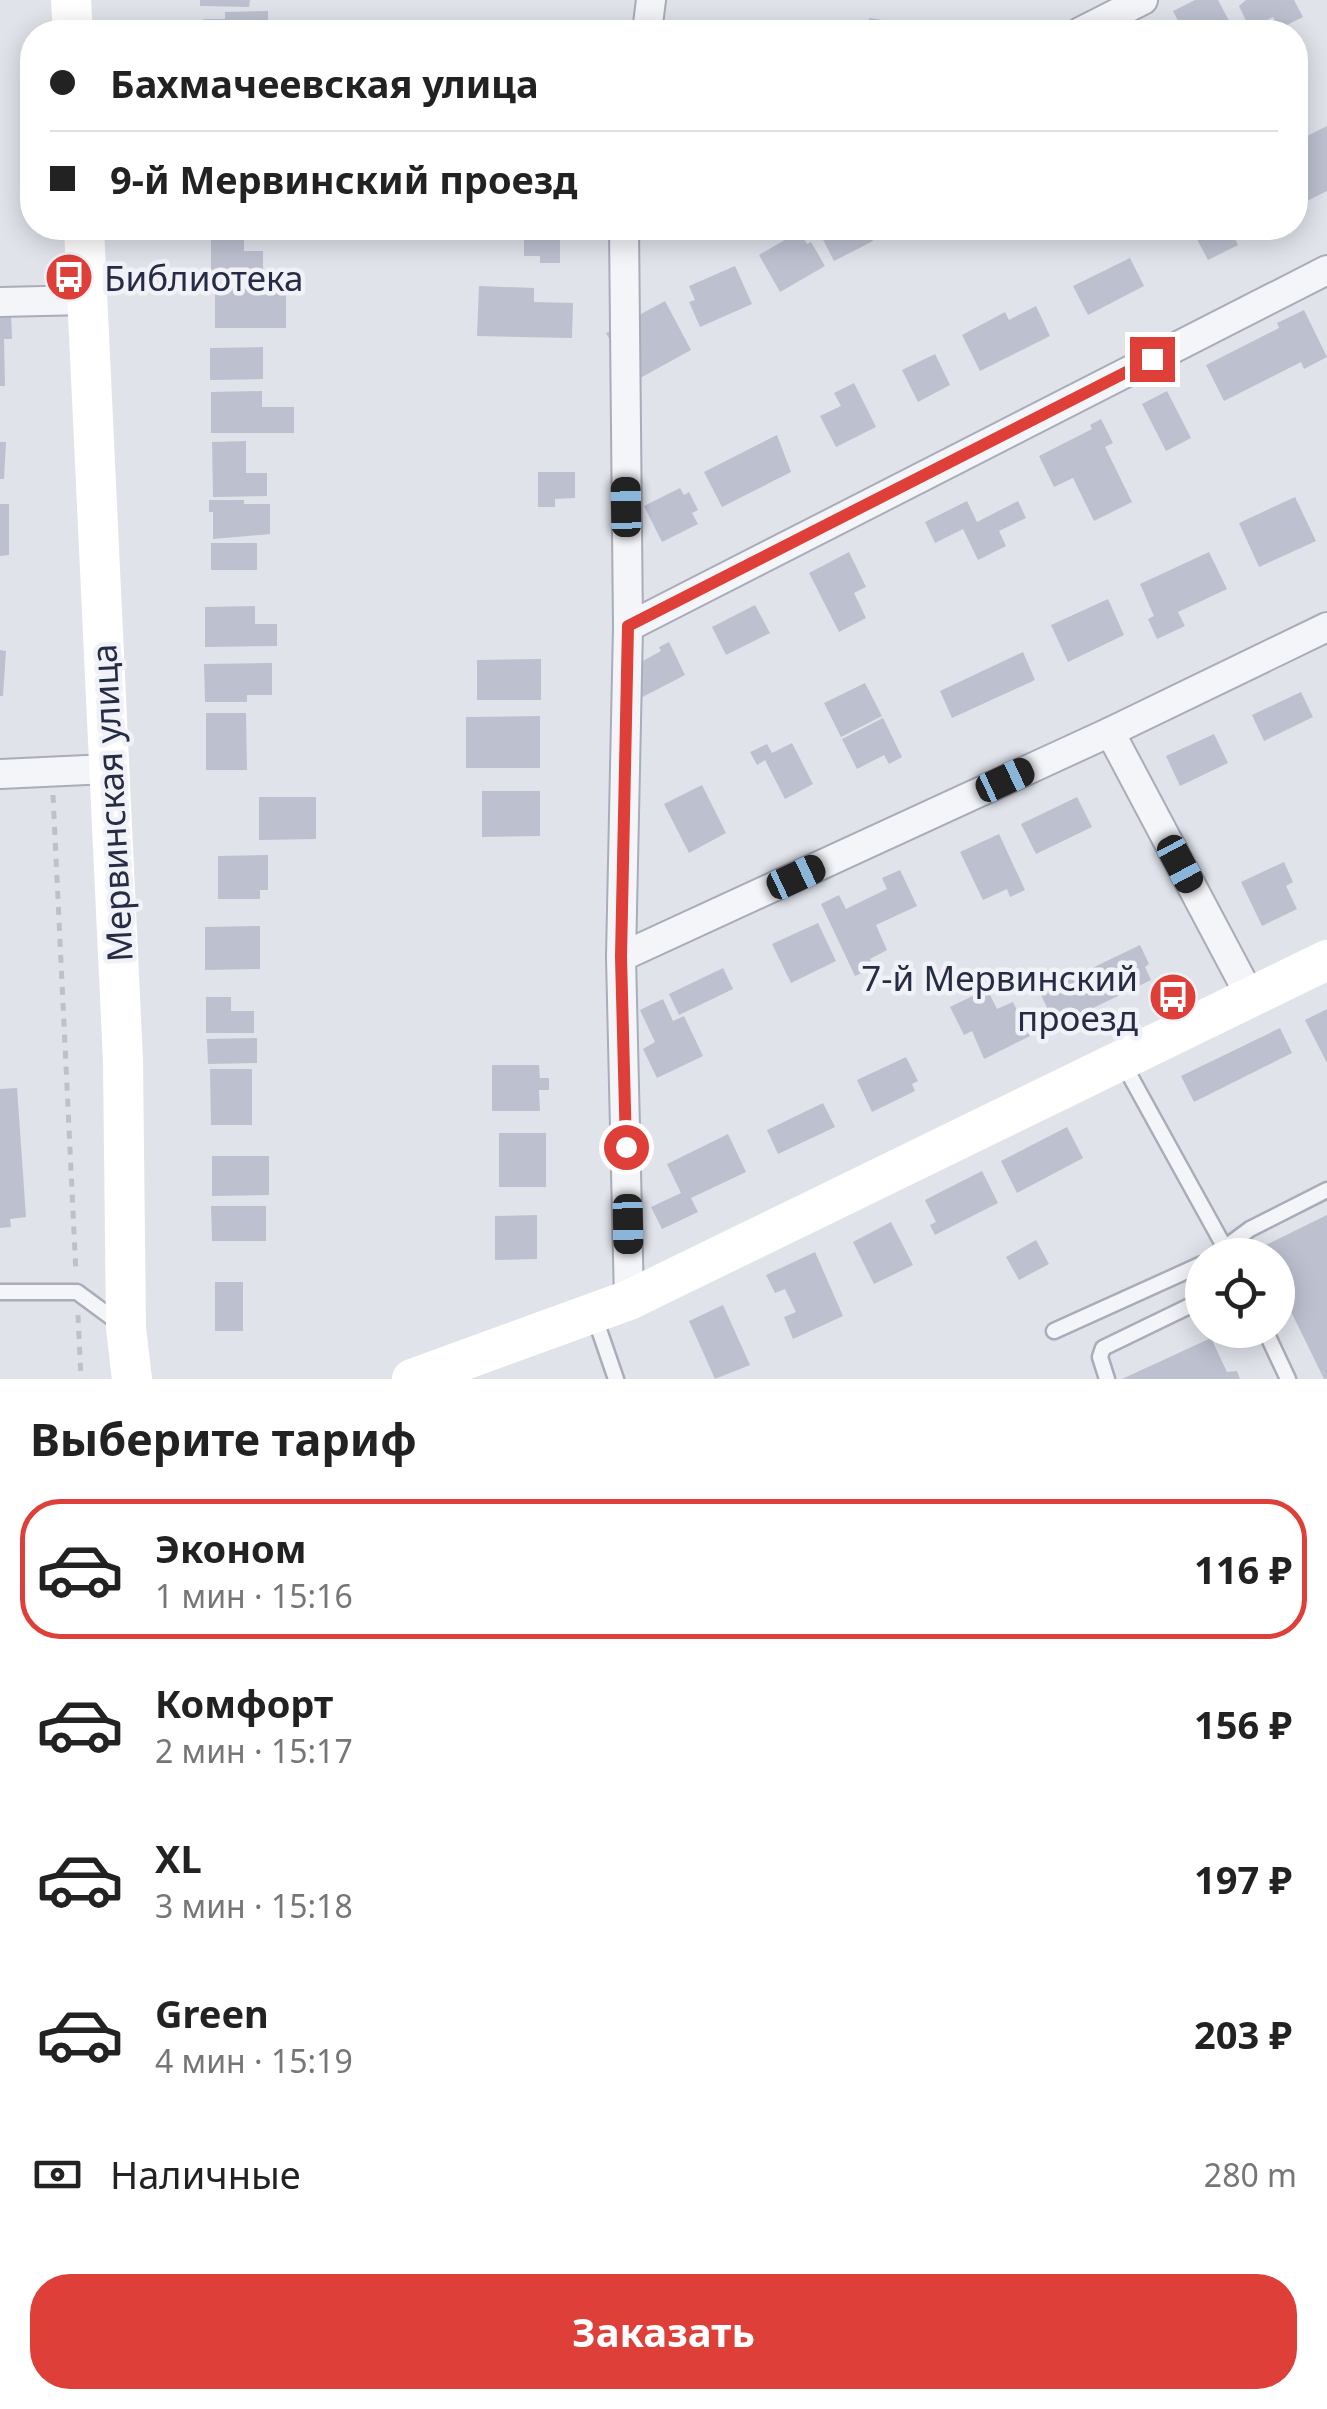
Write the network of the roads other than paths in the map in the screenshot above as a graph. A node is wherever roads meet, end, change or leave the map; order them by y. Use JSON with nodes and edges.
{"nodes":[{"id":1,"x":1142,"y":0,"type":"edge"},
{"id":2,"x":1103,"y":20,"type":"edge"},
{"id":3,"x":85,"y":240,"type":"edge"},
{"id":4,"x":624,"y":240,"type":"edge"},
{"id":5,"x":1327,"y":270,"type":"edge"},
{"id":6,"x":88,"y":300,"type":"junction"},
{"id":7,"x":0,"y":302,"type":"edge"},
{"id":8,"x":628,"y":626,"type":"junction"},
{"id":9,"x":1327,"y":627,"type":"edge"},
{"id":10,"x":1110,"y":732,"type":"junction"},
{"id":11,"x":108,"y":770,"type":"junction"},
{"id":12,"x":0,"y":774,"type":"edge"},
{"id":13,"x":621,"y":957,"type":"junction"},
{"id":14,"x":1327,"y":960,"type":"edge"},
{"id":15,"x":1250,"y":996,"type":"junction"},
{"id":16,"x":1122,"y":1061,"type":"junction"},
{"id":17,"x":1327,"y":1190,"type":"edge"},
{"id":18,"x":1217,"y":1238,"type":"edge"},
{"id":19,"x":1240,"y":1238,"type":"edge"},
{"id":20,"x":1185,"y":1272,"type":"edge"},
{"id":21,"x":0,"y":1292,"type":"edge"},
{"id":22,"x":611,"y":1307,"type":"junction"},
{"id":23,"x":1185,"y":1308,"type":"edge"},
{"id":24,"x":126,"y":1328,"type":"junction"},
{"id":25,"x":1054,"y":1332,"type":"dead end"},
{"id":26,"x":1273,"y":1348,"type":"edge"},
{"id":27,"x":132,"y":1379,"type":"edge"},
{"id":28,"x":412,"y":1379,"type":"edge"},
{"id":29,"x":616,"y":1379,"type":"edge"},
{"id":30,"x":1106,"y":1379,"type":"edge"},
{"id":31,"x":1288,"y":1379,"type":"edge"}],
"edges":[{"from":1,"to":2,"type":"street"},
{"from":3,"to":6,"type":"street","name":"Мервинская улица"},
{"from":4,"to":8,"type":"street"},
{"from":5,"to":8,"type":"street"},
{"from":6,"to":7,"type":"street"},
{"from":6,"to":11,"type":"street","name":"Мервинская улица"},
{"from":8,"to":13,"type":"street"},
{"from":9,"to":10,"type":"street"},
{"from":10,"to":13,"type":"street"},
{"from":10,"to":15,"type":"street"},
{"from":11,"to":12,"type":"street"},
{"from":11,"to":24,"type":"street","name":"Мервинская улица"},
{"from":13,"to":22,"type":"street"},
{"from":14,"to":15,"type":"street"},
{"from":15,"to":16,"type":"street"},
{"from":16,"to":18,"type":"lane"},
{"from":16,"to":22,"type":"street"},
{"from":17,"to":19,"type":"lane"},
{"from":20,"to":25,"type":"lane"},
{"from":21,"to":24,"type":"lane"},
{"from":22,"to":28,"type":"street"},
{"from":22,"to":29,"type":"lane"},
{"from":23,"to":30,"type":"lane"},
{"from":24,"to":27,"type":"street","name":"Мервинская улица"},
{"from":26,"to":31,"type":"lane"}]}
